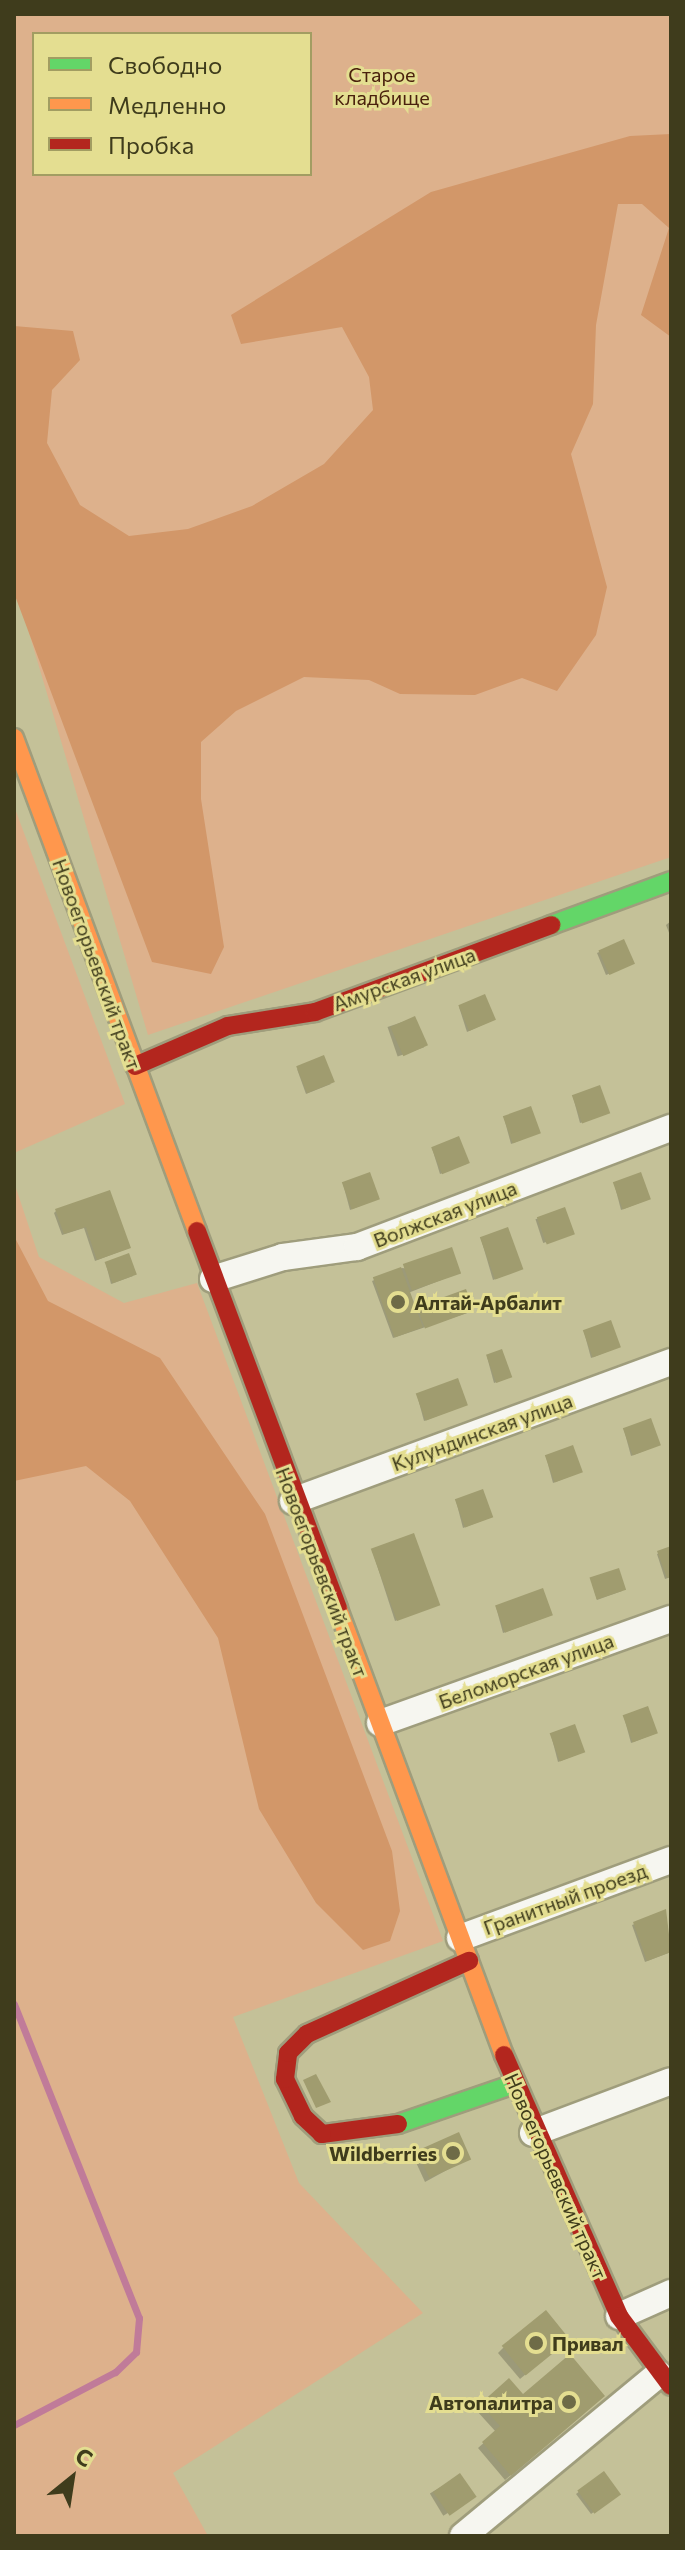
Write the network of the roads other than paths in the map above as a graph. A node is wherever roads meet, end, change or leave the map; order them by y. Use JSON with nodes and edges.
{"nodes":[{"id":1,"x":14,"y":738,"type":"edge"},
{"id":2,"x":671,"y":881,"type":"edge"},
{"id":3,"x":135,"y":1066,"type":"junction"},
{"id":4,"x":671,"y":1128,"type":"edge"},
{"id":5,"x":213,"y":1279,"type":"junction"},
{"id":6,"x":671,"y":1362,"type":"edge"},
{"id":7,"x":293,"y":1501,"type":"junction"},
{"id":8,"x":671,"y":1619,"type":"edge"},
{"id":9,"x":380,"y":1723,"type":"junction"},
{"id":10,"x":671,"y":1860,"type":"edge"},
{"id":11,"x":464,"y":1950,"type":"junction"},
{"id":12,"x":671,"y":2081,"type":"edge"},
{"id":13,"x":514,"y":2084,"type":"junction"},
{"id":14,"x":533,"y":2133,"type":"junction"},
{"id":15,"x":671,"y":2293,"type":"edge"},
{"id":16,"x":619,"y":2316,"type":"junction"},
{"id":17,"x":665,"y":2380,"type":"edge"},
{"id":18,"x":463,"y":2536,"type":"edge"}],
"edges":[{"from":1,"to":3,"type":"main road","name":"Новоегорьевский тракт"},
{"from":2,"to":3,"type":"main road","name":"Амурская улица"},
{"from":3,"to":5,"type":"main road","name":"Новоегорьевский тракт"},
{"from":4,"to":5,"type":"street","name":"Волжская улица"},
{"from":5,"to":7,"type":"main road","name":"Новоегорьевский тракт"},
{"from":6,"to":7,"type":"street","name":"Кулундинская улица"},
{"from":7,"to":9,"type":"main road","name":"Новоегорьевский тракт"},
{"from":8,"to":9,"type":"street","name":"Беломорская улица"},
{"from":9,"to":11,"type":"main road","name":"Новоегорьевский тракт"},
{"from":10,"to":11,"type":"street","name":"Гранитный проезд"},
{"from":11,"to":13,"type":"main road","name":"Новоегорьевский тракт"},
{"from":11,"to":13,"type":"main road"},
{"from":12,"to":14,"type":"street"},
{"from":13,"to":14,"type":"main road","name":"Новоегорьевский тракт"},
{"from":14,"to":16,"type":"main road","name":"Новоегорьевский тракт"},
{"from":15,"to":16,"type":"street"},
{"from":16,"to":17,"type":"main road","name":"Новоегорьевский тракт"},
{"from":17,"to":18,"type":"street"}]}
